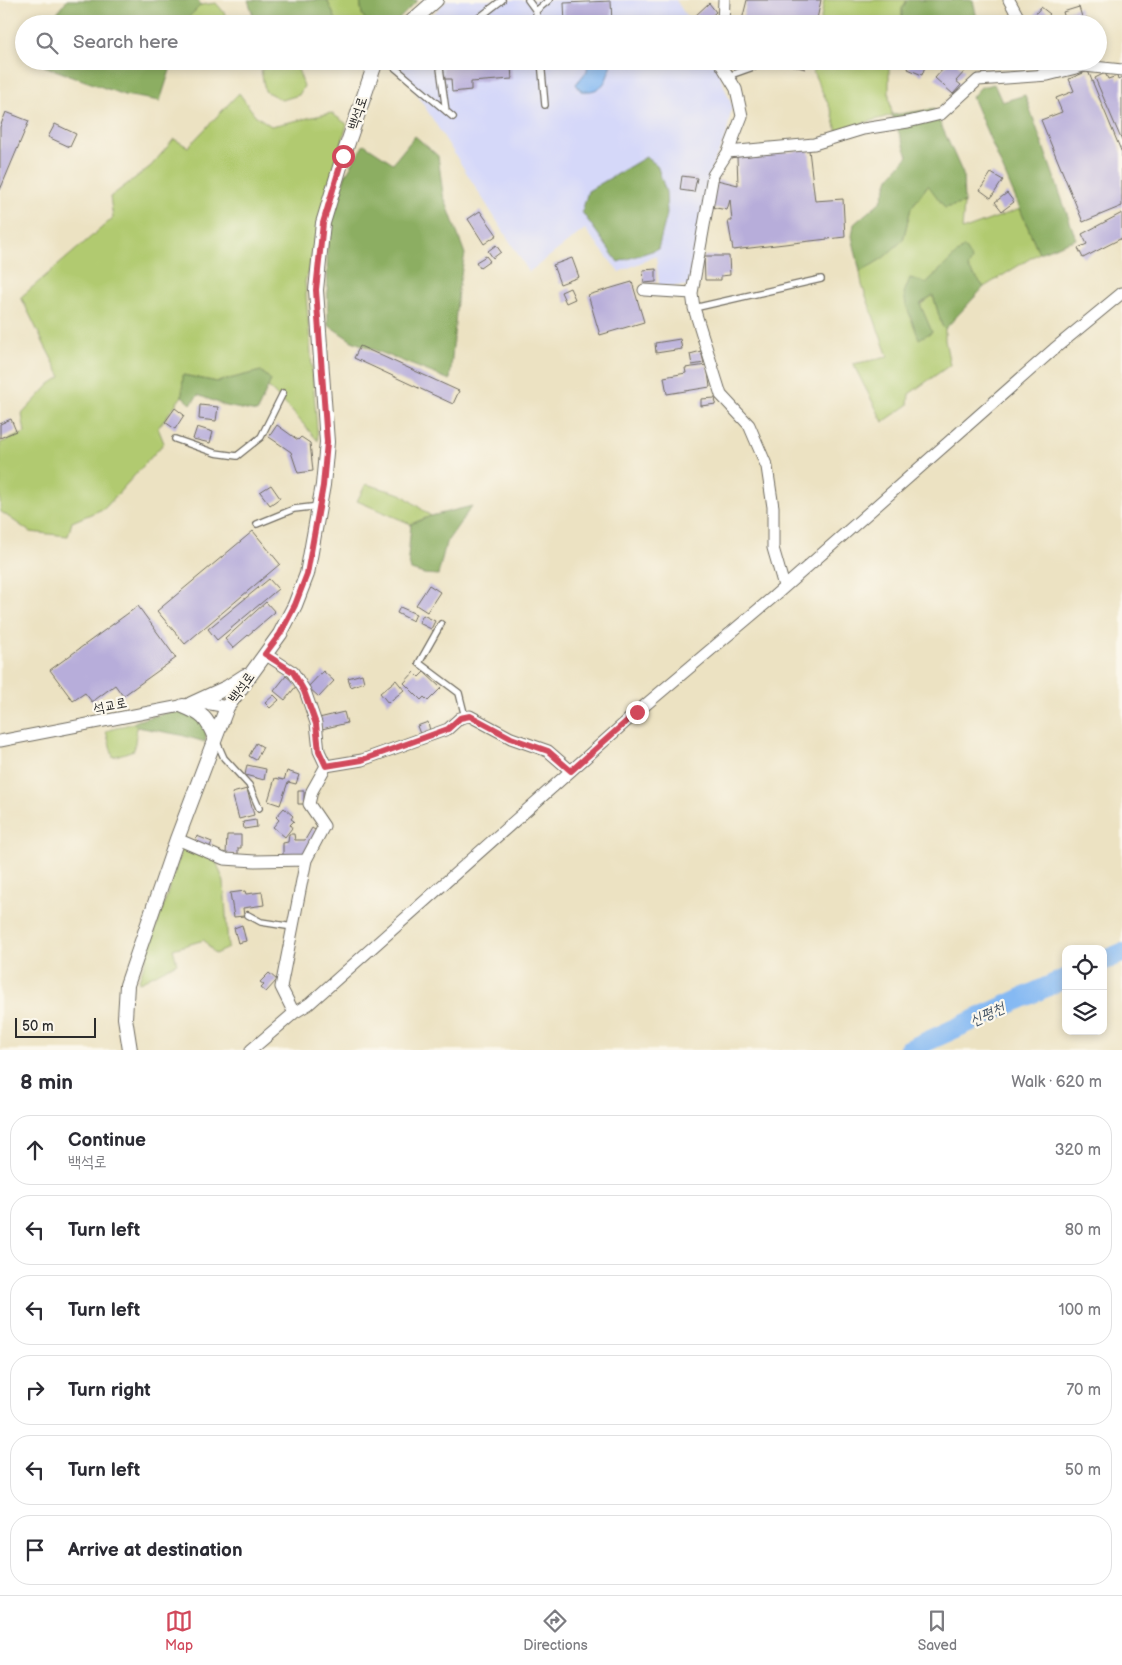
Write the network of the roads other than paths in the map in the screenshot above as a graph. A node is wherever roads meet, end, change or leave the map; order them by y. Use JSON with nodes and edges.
{"nodes":[{"id":1,"x":436,"y":0,"type":"edge"},
{"id":2,"x":502,"y":0,"type":"edge"},
{"id":3,"x":528,"y":0,"type":"edge"},
{"id":4,"x":549,"y":0,"type":"edge"},
{"id":5,"x":724,"y":0,"type":"edge"},
{"id":6,"x":1009,"y":0,"type":"edge"},
{"id":7,"x":536,"y":11,"type":"junction"},
{"id":8,"x":419,"y":15,"type":"edge"},
{"id":9,"x":483,"y":15,"type":"edge"},
{"id":10,"x":536,"y":15,"type":"edge"},
{"id":11,"x":724,"y":15,"type":"edge"},
{"id":12,"x":1017,"y":15,"type":"edge"},
{"id":13,"x":1107,"y":68,"type":"edge"},
{"id":14,"x":373,"y":70,"type":"edge"},
{"id":15,"x":398,"y":70,"type":"edge"},
{"id":16,"x":441,"y":70,"type":"edge"},
{"id":17,"x":542,"y":70,"type":"edge"},
{"id":18,"x":724,"y":70,"type":"edge"},
{"id":19,"x":745,"y":70,"type":"edge"},
{"id":20,"x":1046,"y":70,"type":"edge"},
{"id":21,"x":1068,"y":70,"type":"edge"},
{"id":22,"x":1122,"y":70,"type":"edge"},
{"id":23,"x":1048,"y":75,"type":"junction"},
{"id":24,"x":728,"y":76,"type":"junction"},
{"id":25,"x":545,"y":105,"type":"dead end"},
{"id":26,"x":446,"y":111,"type":"junction"},
{"id":27,"x":453,"y":117,"type":"dead end"},
{"id":28,"x":728,"y":152,"type":"junction"},
{"id":29,"x":822,"y":279,"type":"dead end"},
{"id":30,"x":644,"y":290,"type":"dead end"},
{"id":31,"x":692,"y":293,"type":"junction"},
{"id":32,"x":1122,"y":293,"type":"edge"},
{"id":33,"x":694,"y":308,"type":"junction"},
{"id":34,"x":283,"y":394,"type":"dead end"},
{"id":35,"x":175,"y":439,"type":"dead end"},
{"id":36,"x":320,"y":506,"type":"junction"},
{"id":37,"x":257,"y":524,"type":"dead end"},
{"id":38,"x":784,"y":586,"type":"junction"},
{"id":39,"x":441,"y":624,"type":"dead end"},
{"id":40,"x":265,"y":654,"type":"junction"},
{"id":41,"x":253,"y":670,"type":"junction"},
{"id":42,"x":187,"y":705,"type":"junction"},
{"id":43,"x":226,"y":707,"type":"junction"},
{"id":44,"x":465,"y":717,"type":"junction"},
{"id":45,"x":215,"y":738,"type":"junction"},
{"id":46,"x":0,"y":741,"type":"edge"},
{"id":47,"x":326,"y":766,"type":"junction"},
{"id":48,"x":571,"y":771,"type":"junction"},
{"id":49,"x":258,"y":808,"type":"dead end"},
{"id":50,"x":177,"y":840,"type":"junction"},
{"id":51,"x":306,"y":860,"type":"junction"},
{"id":52,"x":248,"y":915,"type":"dead end"},
{"id":53,"x":293,"y":927,"type":"junction"},
{"id":54,"x":294,"y":1013,"type":"junction"},
{"id":55,"x":130,"y":1050,"type":"edge"},
{"id":56,"x":251,"y":1050,"type":"edge"}],
"edges":[{"from":1,"to":8,"type":"street"},
{"from":2,"to":9,"type":"lane"},
{"from":3,"to":7,"type":"lane"},
{"from":4,"to":7,"type":"lane"},
{"from":5,"to":11,"type":"street"},
{"from":6,"to":12,"type":"street"},
{"from":7,"to":10,"type":"lane"},
{"from":13,"to":22,"type":"street"},
{"from":14,"to":36,"type":"street","name":"백석로"},
{"from":15,"to":26,"type":"lane"},
{"from":16,"to":26,"type":"lane"},
{"from":17,"to":25,"type":"lane"},
{"from":18,"to":24,"type":"street"},
{"from":19,"to":24,"type":"lane"},
{"from":20,"to":23,"type":"street"},
{"from":21,"to":23,"type":"street"},
{"from":23,"to":28,"type":"street"},
{"from":24,"to":28,"type":"street"},
{"from":26,"to":27,"type":"lane"},
{"from":28,"to":31,"type":"street"},
{"from":29,"to":33,"type":"lane"},
{"from":30,"to":31,"type":"street"},
{"from":31,"to":33,"type":"street"},
{"from":32,"to":38,"type":"street"},
{"from":33,"to":38,"type":"street"},
{"from":34,"to":35,"type":"lane"},
{"from":36,"to":37,"type":"lane"},
{"from":36,"to":40,"type":"street","name":"백석로"},
{"from":38,"to":48,"type":"street"},
{"from":39,"to":44,"type":"lane"},
{"from":40,"to":41,"type":"street","name":"백석로"},
{"from":40,"to":47,"type":"street"},
{"from":41,"to":42,"type":"street"},
{"from":41,"to":43,"type":"street","name":"백석로"},
{"from":42,"to":43,"type":"street","name":"석교로"},
{"from":42,"to":45,"type":"street"},
{"from":42,"to":46,"type":"street","name":"석교로"},
{"from":43,"to":45,"type":"street","name":"백석로"},
{"from":44,"to":47,"type":"street"},
{"from":44,"to":48,"type":"street"},
{"from":45,"to":49,"type":"lane"},
{"from":45,"to":50,"type":"street","name":"백석로"},
{"from":47,"to":51,"type":"street"},
{"from":48,"to":54,"type":"street"},
{"from":50,"to":51,"type":"street"},
{"from":50,"to":55,"type":"street","name":"백석로"},
{"from":51,"to":53,"type":"street"},
{"from":52,"to":53,"type":"lane"},
{"from":53,"to":54,"type":"street"},
{"from":54,"to":56,"type":"street"}]}
